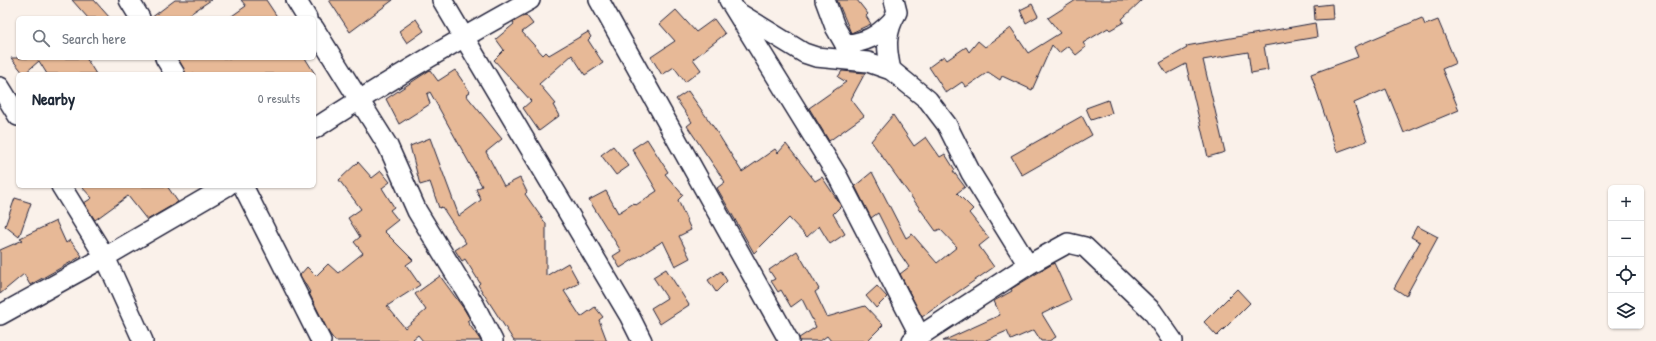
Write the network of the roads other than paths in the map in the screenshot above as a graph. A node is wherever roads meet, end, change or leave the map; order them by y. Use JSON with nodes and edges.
{"nodes":[{"id":1,"x":129,"y":0,"type":"edge"},
{"id":2,"x":296,"y":0,"type":"edge"},
{"id":3,"x":442,"y":0,"type":"edge"},
{"id":4,"x":599,"y":0,"type":"edge"},
{"id":5,"x":825,"y":0,"type":"edge"},
{"id":6,"x":894,"y":0,"type":"edge"},
{"id":7,"x":523,"y":2,"type":"edge"},
{"id":8,"x":734,"y":6,"type":"edge"},
{"id":9,"x":139,"y":16,"type":"edge"},
{"id":10,"x":307,"y":16,"type":"edge"},
{"id":11,"x":891,"y":22,"type":"junction"},
{"id":12,"x":316,"y":31,"type":"edge"},
{"id":13,"x":464,"y":36,"type":"junction"},
{"id":14,"x":849,"y":53,"type":"junction"},
{"id":15,"x":166,"y":60,"type":"edge"},
{"id":16,"x":891,"y":70,"type":"junction"},
{"id":17,"x":174,"y":72,"type":"edge"},
{"id":18,"x":0,"y":87,"type":"edge"},
{"id":19,"x":359,"y":99,"type":"junction"},
{"id":20,"x":16,"y":113,"type":"edge"},
{"id":21,"x":316,"y":128,"type":"edge"},
{"id":22,"x":62,"y":188,"type":"edge"},
{"id":23,"x":224,"y":188,"type":"edge"},
{"id":24,"x":244,"y":188,"type":"edge"},
{"id":25,"x":105,"y":257,"type":"junction"},
{"id":26,"x":1028,"y":266,"type":"junction"},
{"id":27,"x":0,"y":315,"type":"edge"},
{"id":28,"x":916,"y":338,"type":"edge"},
{"id":29,"x":143,"y":341,"type":"edge"},
{"id":30,"x":321,"y":341,"type":"edge"},
{"id":31,"x":493,"y":341,"type":"edge"},
{"id":32,"x":642,"y":341,"type":"edge"},
{"id":33,"x":789,"y":341,"type":"edge"},
{"id":34,"x":1173,"y":341,"type":"edge"}],
"edges":[{"from":1,"to":9,"type":"street"},
{"from":2,"to":10,"type":"street"},
{"from":3,"to":13,"type":"street"},
{"from":4,"to":33,"type":"street"},
{"from":5,"to":14,"type":"street"},
{"from":6,"to":11,"type":"street"},
{"from":7,"to":13,"type":"street"},
{"from":8,"to":14,"type":"street"},
{"from":8,"to":28,"type":"street"},
{"from":11,"to":14,"type":"street"},
{"from":11,"to":16,"type":"street"},
{"from":12,"to":19,"type":"street"},
{"from":13,"to":19,"type":"street"},
{"from":13,"to":32,"type":"street"},
{"from":14,"to":16,"type":"street"},
{"from":15,"to":17,"type":"street"},
{"from":16,"to":26,"type":"street"},
{"from":18,"to":20,"type":"street"},
{"from":19,"to":21,"type":"street"},
{"from":19,"to":31,"type":"street"},
{"from":22,"to":25,"type":"street"},
{"from":23,"to":25,"type":"street"},
{"from":24,"to":30,"type":"street"},
{"from":25,"to":27,"type":"street"},
{"from":25,"to":29,"type":"street"},
{"from":26,"to":28,"type":"street"},
{"from":26,"to":34,"type":"street"}]}
